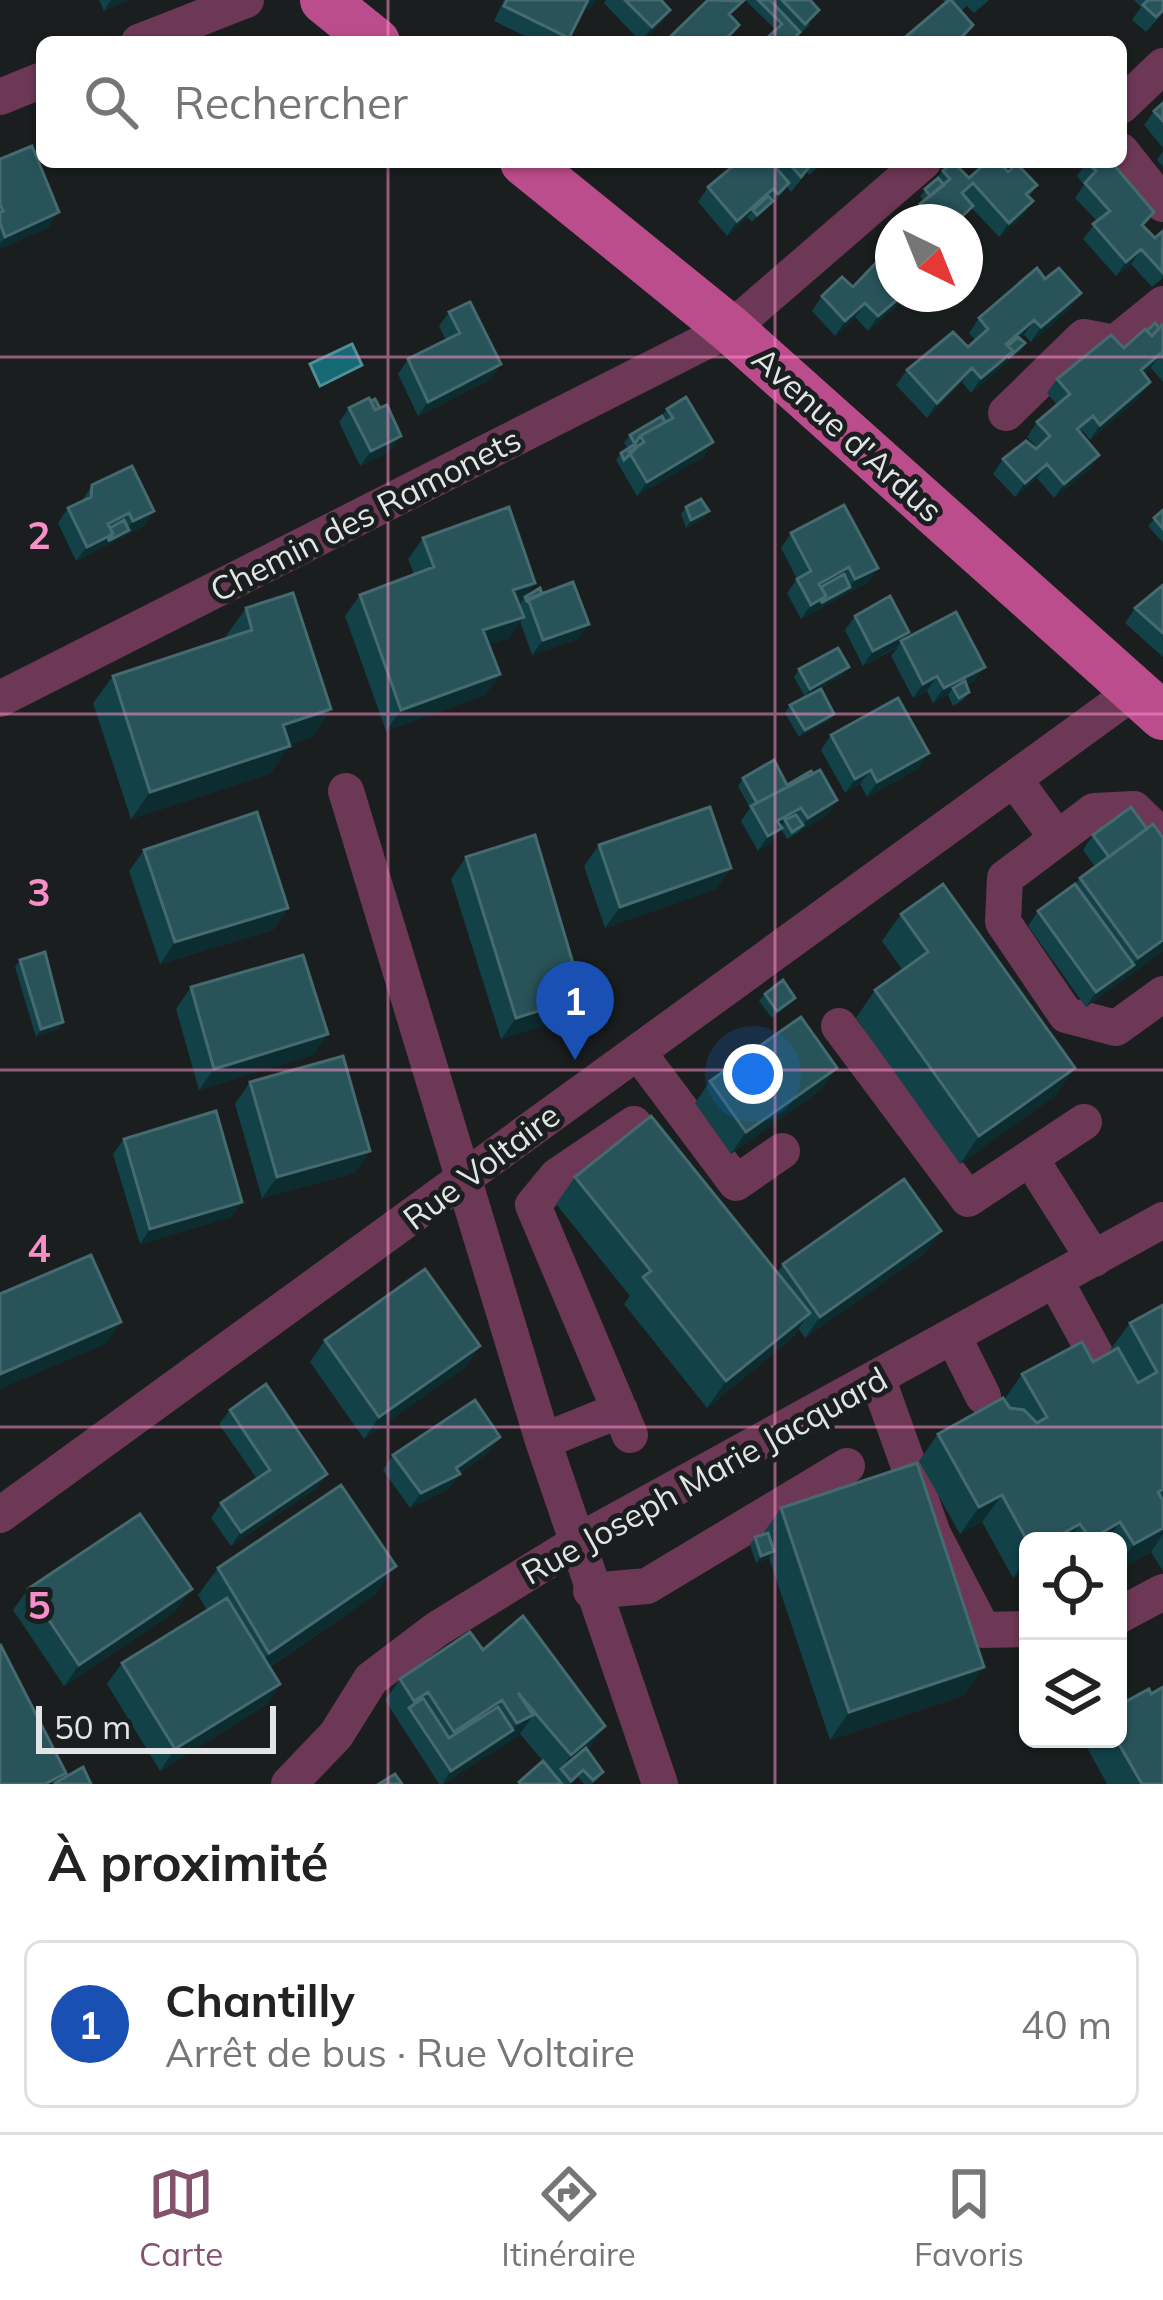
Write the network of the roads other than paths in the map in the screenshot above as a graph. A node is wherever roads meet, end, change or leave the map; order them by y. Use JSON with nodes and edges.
{"nodes":[{"id":1,"x":246,"y":0,"type":"edge"},
{"id":2,"x":324,"y":0,"type":"edge"},
{"id":3,"x":154,"y":36,"type":"edge"},
{"id":4,"x":369,"y":36,"type":"edge"},
{"id":5,"x":1163,"y":66,"type":"edge"},
{"id":6,"x":36,"y":82,"type":"edge"},
{"id":7,"x":0,"y":97,"type":"edge"},
{"id":8,"x":1127,"y":100,"type":"edge"},
{"id":9,"x":1127,"y":159,"type":"edge"},
{"id":10,"x":531,"y":168,"type":"edge"},
{"id":11,"x":916,"y":168,"type":"edge"},
{"id":12,"x":1163,"y":204,"type":"edge"},
{"id":13,"x":1163,"y":304,"type":"edge"},
{"id":14,"x":730,"y":328,"type":"junction"},
{"id":15,"x":1006,"y":413,"type":"dead end"},
{"id":16,"x":0,"y":699,"type":"edge"},
{"id":17,"x":1150,"y":703,"type":"edge"},
{"id":18,"x":1013,"y":779,"type":"junction"},
{"id":19,"x":346,"y":791,"type":"dead end"},
{"id":20,"x":1163,"y":837,"type":"edge"},
{"id":21,"x":1057,"y":838,"type":"junction"},
{"id":22,"x":1163,"y":994,"type":"edge"},
{"id":23,"x":839,"y":1026,"type":"dead end"},
{"id":24,"x":638,"y":1052,"type":"junction"},
{"id":25,"x":1084,"y":1122,"type":"dead end"},
{"id":26,"x":634,"y":1124,"type":"edge"},
{"id":27,"x":526,"y":1132,"type":"junction"},
{"id":28,"x":782,"y":1151,"type":"dead end"},
{"id":29,"x":1030,"y":1158,"type":"junction"},
{"id":30,"x":556,"y":1176,"type":"junction"},
{"id":31,"x":460,"y":1180,"type":"junction"},
{"id":32,"x":1163,"y":1220,"type":"edge"},
{"id":33,"x":1094,"y":1259,"type":"junction"},
{"id":34,"x":1055,"y":1280,"type":"junction"},
{"id":35,"x":952,"y":1336,"type":"junction"},
{"id":36,"x":1098,"y":1359,"type":"edge"},
{"id":37,"x":877,"y":1377,"type":"junction"},
{"id":38,"x":983,"y":1396,"type":"dead end"},
{"id":39,"x":542,"y":1441,"type":"junction"},
{"id":40,"x":847,"y":1466,"type":"dead end"},
{"id":41,"x":0,"y":1515,"type":"edge"},
{"id":42,"x":575,"y":1544,"type":"junction"},
{"id":43,"x":592,"y":1591,"type":"junction"},
{"id":44,"x":1163,"y":1592,"type":"edge"},
{"id":45,"x":1127,"y":1611,"type":"edge"},
{"id":46,"x":1019,"y":1629,"type":"edge"},
{"id":47,"x":290,"y":1784,"type":"edge"},
{"id":48,"x":660,"y":1784,"type":"edge"}],
"edges":[{"from":1,"to":3,"type":"street"},
{"from":2,"to":4,"type":"main road"},
{"from":5,"to":8,"type":"street"},
{"from":6,"to":7,"type":"street"},
{"from":9,"to":12,"type":"street"},
{"from":10,"to":14,"type":"main road","name":"Avenue d'Ardus"},
{"from":11,"to":14,"type":"street","name":"Chemin des Ramonets"},
{"from":13,"to":15,"type":"street"},
{"from":14,"to":16,"type":"street","name":"Chemin des Ramonets"},
{"from":14,"to":17,"type":"main road","name":"Avenue d'Ardus"},
{"from":17,"to":18,"type":"street","name":"Rue Voltaire"},
{"from":18,"to":21,"type":"street"},
{"from":18,"to":24,"type":"street","name":"Rue Voltaire"},
{"from":19,"to":31,"type":"street"},
{"from":20,"to":21,"type":"street"},
{"from":21,"to":22,"type":"street"},
{"from":23,"to":29,"type":"street"},
{"from":24,"to":27,"type":"street","name":"Rue Voltaire"},
{"from":24,"to":28,"type":"street"},
{"from":25,"to":29,"type":"street"},
{"from":26,"to":30,"type":"street"},
{"from":27,"to":30,"type":"street"},
{"from":27,"to":31,"type":"street","name":"Rue Voltaire"},
{"from":29,"to":33,"type":"street"},
{"from":30,"to":39,"type":"street"},
{"from":31,"to":39,"type":"street"},
{"from":31,"to":41,"type":"street","name":"Rue Voltaire"},
{"from":32,"to":33,"type":"street","name":"Rue Joseph Marie Jacquard"},
{"from":33,"to":34,"type":"street","name":"Rue Joseph Marie Jacquard"},
{"from":34,"to":35,"type":"street","name":"Rue Joseph Marie Jacquard"},
{"from":34,"to":36,"type":"street"},
{"from":35,"to":37,"type":"street","name":"Rue Joseph Marie Jacquard"},
{"from":35,"to":38,"type":"street"},
{"from":37,"to":42,"type":"street","name":"Rue Joseph Marie Jacquard"},
{"from":37,"to":46,"type":"street"},
{"from":39,"to":42,"type":"street"},
{"from":40,"to":43,"type":"street"},
{"from":42,"to":43,"type":"street"},
{"from":42,"to":47,"type":"street","name":"Rue Joseph Marie Jacquard"},
{"from":43,"to":48,"type":"street"},
{"from":44,"to":45,"type":"street"}]}
